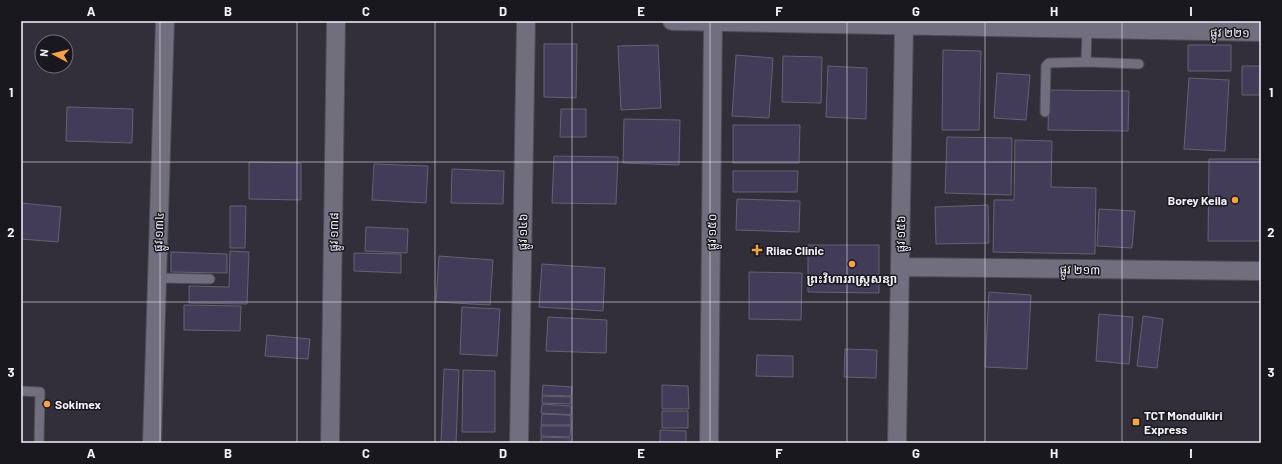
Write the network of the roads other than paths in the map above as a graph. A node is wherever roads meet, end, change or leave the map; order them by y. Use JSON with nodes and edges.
{"nodes":[{"id":1,"x":165,"y":21,"type":"edge"},
{"id":2,"x":336,"y":21,"type":"edge"},
{"id":3,"x":526,"y":21,"type":"edge"},
{"id":4,"x":672,"y":21,"type":"edge"},
{"id":5,"x":678,"y":21,"type":"edge"},
{"id":6,"x":746,"y":21,"type":"edge"},
{"id":7,"x":713,"y":22,"type":"edge"},
{"id":8,"x":818,"y":22,"type":"edge"},
{"id":9,"x":893,"y":24,"type":"edge"},
{"id":10,"x":957,"y":24,"type":"edge"},
{"id":11,"x":1119,"y":25,"type":"edge"},
{"id":12,"x":1153,"y":26,"type":"edge"},
{"id":13,"x":1087,"y":29,"type":"junction"},
{"id":14,"x":1261,"y":32,"type":"edge"},
{"id":15,"x":1086,"y":62,"type":"junction"},
{"id":16,"x":1139,"y":64,"type":"dead end"},
{"id":17,"x":1045,"y":112,"type":"dead end"},
{"id":18,"x":900,"y":267,"type":"junction"},
{"id":19,"x":1261,"y":271,"type":"edge"},
{"id":20,"x":157,"y":278,"type":"junction"},
{"id":21,"x":210,"y":279,"type":"dead end"},
{"id":22,"x":21,"y":391,"type":"edge"},
{"id":23,"x":39,"y":443,"type":"edge"},
{"id":24,"x":152,"y":443,"type":"edge"},
{"id":25,"x":330,"y":443,"type":"edge"},
{"id":26,"x":519,"y":443,"type":"edge"},
{"id":27,"x":709,"y":443,"type":"edge"},
{"id":28,"x":897,"y":443,"type":"edge"}],
"edges":[{"from":1,"to":20,"type":"street","name":"ផ្លូវ ១៣៤"},
{"from":2,"to":25,"type":"street","name":"ផ្លូវ ១៣៨"},
{"from":3,"to":26,"type":"street","name":"ផ្លូវ ១៤៦"},
{"from":4,"to":5,"type":"street","name":"ផ្លូវ ២២១"},
{"from":5,"to":7,"type":"street","name":"ផ្លូវ ២២១"},
{"from":6,"to":7,"type":"street","name":"ផ្លូវ ២២១"},
{"from":6,"to":8,"type":"street","name":"ផ្លូវ ២២១"},
{"from":7,"to":27,"type":"street","name":"ផ្លូវ ១៥០"},
{"from":8,"to":9,"type":"street","name":"ផ្លូវ ២២១"},
{"from":9,"to":10,"type":"street","name":"ផ្លូវ ២២១"},
{"from":9,"to":18,"type":"street","name":"ផ្លូវ ១៥៦"},
{"from":10,"to":13,"type":"street","name":"ផ្លូវ ២២១"},
{"from":11,"to":12,"type":"street","name":"ផ្លូវ ២២១"},
{"from":11,"to":13,"type":"street","name":"ផ្លូវ ២២១"},
{"from":12,"to":14,"type":"street","name":"ផ្លូវ ២២១"},
{"from":13,"to":15,"type":"lane"},
{"from":15,"to":16,"type":"lane"},
{"from":15,"to":17,"type":"lane"},
{"from":18,"to":19,"type":"street","name":"ផ្លូវ ២១៣"},
{"from":18,"to":28,"type":"street","name":"ផ្លូវ ១៥៦"},
{"from":20,"to":21,"type":"lane"},
{"from":20,"to":24,"type":"street","name":"ផ្លូវ ១៣៤"},
{"from":22,"to":23,"type":"lane"}]}
